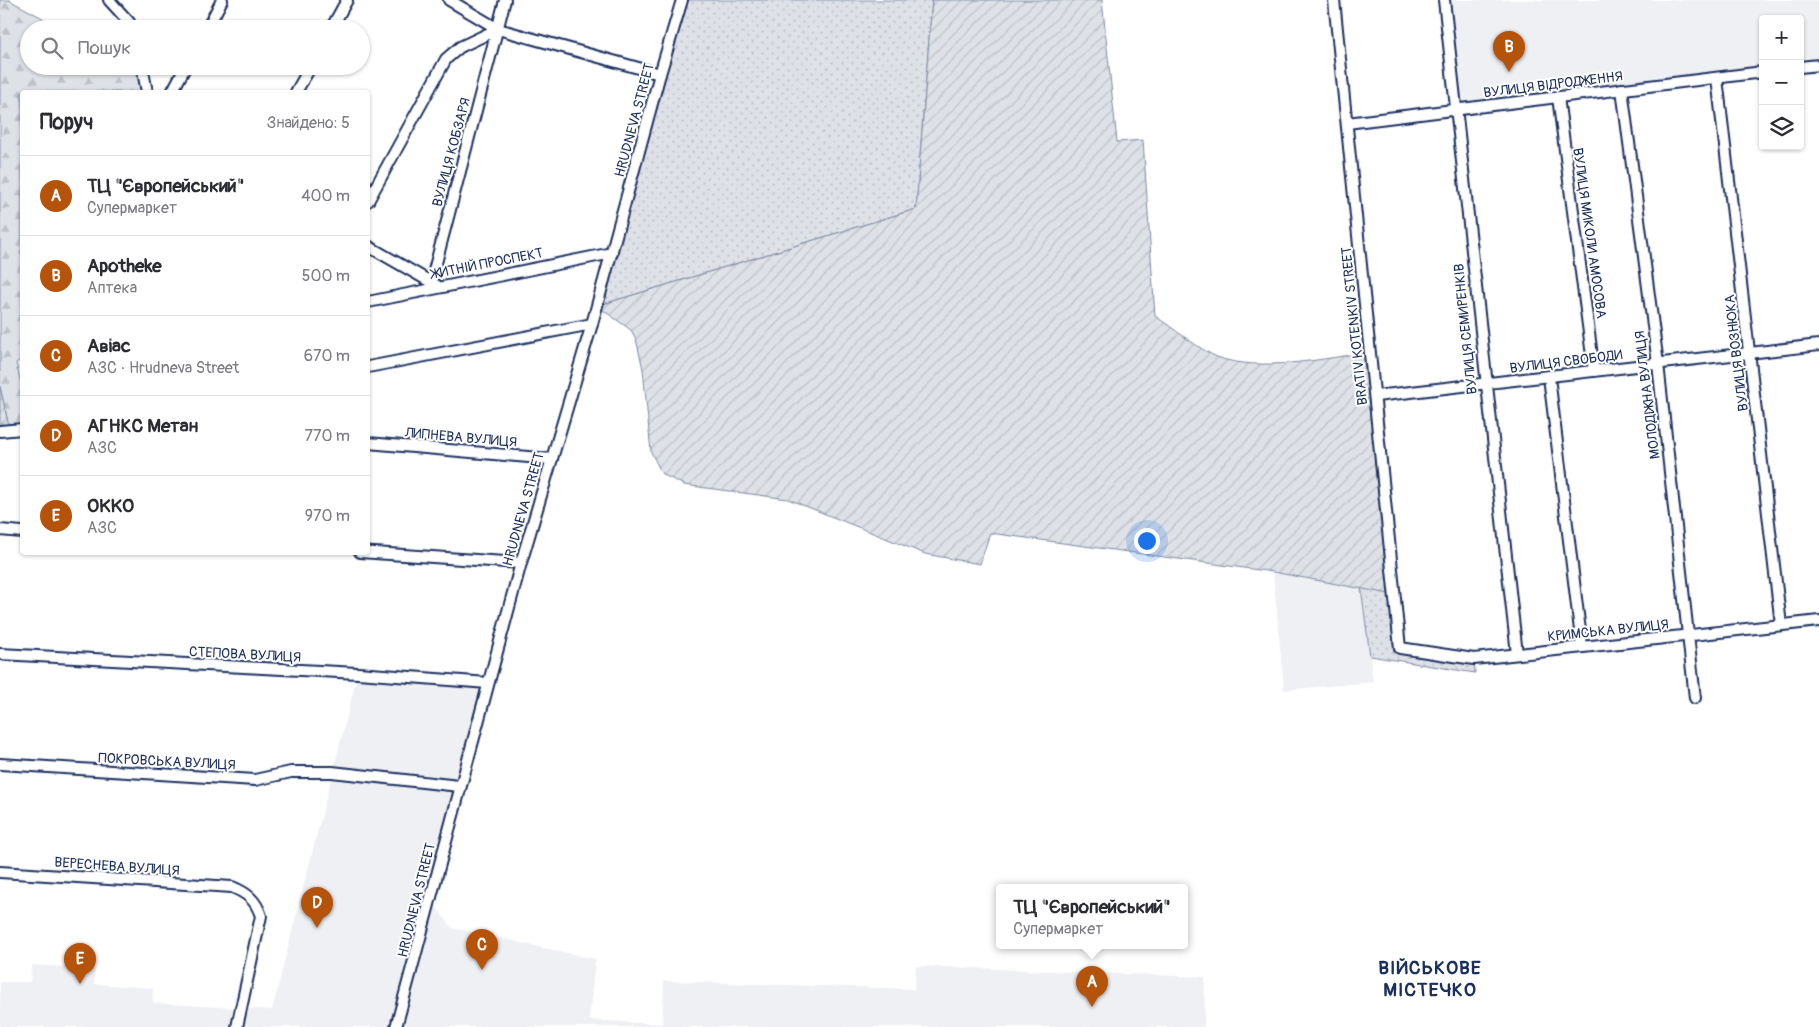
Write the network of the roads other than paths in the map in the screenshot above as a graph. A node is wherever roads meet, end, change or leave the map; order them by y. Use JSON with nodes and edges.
{"nodes":[{"id":1,"x":109,"y":0,"type":"edge"},
{"id":2,"x":222,"y":0,"type":"edge"},
{"id":3,"x":347,"y":0,"type":"edge"},
{"id":4,"x":449,"y":0,"type":"edge"},
{"id":5,"x":505,"y":0,"type":"edge"},
{"id":6,"x":682,"y":0,"type":"edge"},
{"id":7,"x":1334,"y":0,"type":"edge"},
{"id":8,"x":1444,"y":0,"type":"edge"},
{"id":9,"x":127,"y":20,"type":"edge"},
{"id":10,"x":212,"y":20,"type":"edge"},
{"id":11,"x":337,"y":20,"type":"edge"},
{"id":12,"x":498,"y":28,"type":"junction"},
{"id":13,"x":1819,"y":65,"type":"edge"},
{"id":14,"x":1804,"y":67,"type":"edge"},
{"id":15,"x":1759,"y":73,"type":"edge"},
{"id":16,"x":660,"y":74,"type":"junction"},
{"id":17,"x":144,"y":75,"type":"edge"},
{"id":18,"x":181,"y":75,"type":"edge"},
{"id":19,"x":306,"y":75,"type":"edge"},
{"id":20,"x":1717,"y":78,"type":"junction"},
{"id":21,"x":147,"y":90,"type":"edge"},
{"id":22,"x":173,"y":90,"type":"edge"},
{"id":23,"x":297,"y":90,"type":"edge"},
{"id":24,"x":1622,"y":90,"type":"junction"},
{"id":25,"x":1558,"y":97,"type":"junction"},
{"id":26,"x":1456,"y":110,"type":"junction"},
{"id":27,"x":1347,"y":123,"type":"junction"},
{"id":28,"x":370,"y":197,"type":"edge"},
{"id":29,"x":370,"y":247,"type":"edge"},
{"id":30,"x":612,"y":253,"type":"junction"},
{"id":31,"x":435,"y":284,"type":"junction"},
{"id":32,"x":370,"y":301,"type":"edge"},
{"id":33,"x":592,"y":324,"type":"junction"},
{"id":34,"x":1819,"y":345,"type":"edge"},
{"id":35,"x":1750,"y":353,"type":"junction"},
{"id":36,"x":1658,"y":364,"type":"junction"},
{"id":37,"x":370,"y":367,"type":"edge"},
{"id":38,"x":1594,"y":371,"type":"junction"},
{"id":39,"x":1550,"y":376,"type":"junction"},
{"id":40,"x":1485,"y":384,"type":"junction"},
{"id":41,"x":1376,"y":396,"type":"junction"},
{"id":42,"x":20,"y":429,"type":"edge"},
{"id":43,"x":0,"y":431,"type":"edge"},
{"id":44,"x":370,"y":443,"type":"edge"},
{"id":45,"x":552,"y":459,"type":"junction"},
{"id":46,"x":0,"y":530,"type":"edge"},
{"id":47,"x":20,"y":532,"type":"edge"},
{"id":48,"x":370,"y":553,"type":"edge"},
{"id":49,"x":521,"y":562,"type":"junction"},
{"id":50,"x":1819,"y":621,"type":"edge"},
{"id":51,"x":1781,"y":625,"type":"junction"},
{"id":52,"x":1688,"y":635,"type":"junction"},
{"id":53,"x":1582,"y":647,"type":"junction"},
{"id":54,"x":1400,"y":648,"type":"joint"},
{"id":55,"x":0,"y":654,"type":"edge"},
{"id":56,"x":1516,"y":654,"type":"junction"},
{"id":57,"x":488,"y":683,"type":"junction"},
{"id":58,"x":1695,"y":698,"type":"dead end"},
{"id":59,"x":0,"y":764,"type":"edge"},
{"id":60,"x":460,"y":786,"type":"junction"},
{"id":61,"x":0,"y":872,"type":"edge"},
{"id":62,"x":237,"y":1027,"type":"edge"},
{"id":63,"x":396,"y":1027,"type":"edge"}],
"edges":[{"from":1,"to":9,"type":"street"},
{"from":2,"to":10,"type":"street"},
{"from":3,"to":11,"type":"street"},
{"from":4,"to":12,"type":"street"},
{"from":5,"to":12,"type":"street","name":"ВУЛИЦЯ КОБЗАРЯ"},
{"from":6,"to":16,"type":"street","name":"HRUDNEVA STREET"},
{"from":7,"to":27,"type":"street","name":"BRATIV KOTENKIV STREET"},
{"from":8,"to":26,"type":"street","name":"ВУЛИЦЯ СЕМИРЕНКІВ"},
{"from":12,"to":16,"type":"street"},
{"from":12,"to":28,"type":"street"},
{"from":12,"to":31,"type":"street","name":"ВУЛИЦЯ КОБЗАРЯ"},
{"from":13,"to":14,"type":"street"},
{"from":15,"to":20,"type":"street","name":"ВУЛИЦЯ ВІДРОДЖЕННЯ"},
{"from":16,"to":30,"type":"street","name":"HRUDNEVA STREET"},
{"from":17,"to":21,"type":"street"},
{"from":18,"to":22,"type":"street"},
{"from":19,"to":23,"type":"street"},
{"from":20,"to":24,"type":"street","name":"ВУЛИЦЯ ВІДРОДЖЕННЯ"},
{"from":20,"to":35,"type":"street","name":"ВУЛИЦЯ ВОЗНЮКА"},
{"from":24,"to":25,"type":"street","name":"ВУЛИЦЯ ВІДРОДЖЕННЯ"},
{"from":24,"to":36,"type":"street","name":"МОЛОДІЖНА ВУЛИЦЯ"},
{"from":25,"to":26,"type":"street","name":"ВУЛИЦЯ ВІДРОДЖЕННЯ"},
{"from":25,"to":38,"type":"street","name":"ВУЛИЦЯ МИКОЛИ АМОСОВА"},
{"from":26,"to":27,"type":"street","name":"ВУЛИЦЯ ВІДРОДЖЕННЯ"},
{"from":26,"to":40,"type":"street","name":"ВУЛИЦЯ СЕМИРЕНКІВ"},
{"from":27,"to":41,"type":"street","name":"BRATIV KOTENKIV STREET"},
{"from":29,"to":31,"type":"street"},
{"from":30,"to":31,"type":"street","name":"ЖИТНІЙ ПРОСПЕКТ"},
{"from":30,"to":33,"type":"street","name":"HRUDNEVA STREET"},
{"from":31,"to":32,"type":"street","name":"ЖИТНІЙ ПРОСПЕКТ"},
{"from":33,"to":37,"type":"street"},
{"from":33,"to":45,"type":"street","name":"HRUDNEVA STREET"},
{"from":34,"to":35,"type":"street","name":"ВУЛИЦЯ СВОБОДИ"},
{"from":35,"to":36,"type":"street","name":"ВУЛИЦЯ СВОБОДИ"},
{"from":35,"to":51,"type":"street","name":"ВУЛИЦЯ ВОЗНЮКА"},
{"from":36,"to":38,"type":"street","name":"ВУЛИЦЯ СВОБОДИ"},
{"from":36,"to":52,"type":"street","name":"МОЛОДІЖНА ВУЛИЦЯ"},
{"from":38,"to":39,"type":"street","name":"ВУЛИЦЯ СВОБОДИ"},
{"from":39,"to":40,"type":"street","name":"ВУЛИЦЯ СВОБОДИ"},
{"from":39,"to":53,"type":"street"},
{"from":40,"to":41,"type":"street","name":"ВУЛИЦЯ СВОБОДИ"},
{"from":40,"to":56,"type":"street","name":"ВУЛИЦЯ СЕМИРЕНКІВ"},
{"from":41,"to":54,"type":"street","name":"BRATIV KOTENKIV STREET"},
{"from":42,"to":43,"type":"street"},
{"from":44,"to":45,"type":"street","name":"ЛИПНЕВА ВУЛИЦЯ"},
{"from":45,"to":49,"type":"street","name":"HRUDNEVA STREET"},
{"from":46,"to":47,"type":"street"},
{"from":48,"to":49,"type":"street"},
{"from":49,"to":57,"type":"street","name":"HRUDNEVA STREET"},
{"from":50,"to":51,"type":"street","name":"КРИМСЬКА ВУЛИЦЯ"},
{"from":51,"to":52,"type":"street","name":"КРИМСЬКА ВУЛИЦЯ"},
{"from":52,"to":53,"type":"street","name":"КРИМСЬКА ВУЛИЦЯ"},
{"from":52,"to":58,"type":"street","name":"МОЛОДІЖНА ВУЛИЦЯ"},
{"from":53,"to":56,"type":"street","name":"КРИМСЬКА ВУЛИЦЯ"},
{"from":54,"to":56,"type":"street","name":"КРИМСЬКА ВУЛИЦЯ"},
{"from":55,"to":57,"type":"street","name":"СТЕПОВА ВУЛИЦЯ"},
{"from":57,"to":60,"type":"street","name":"HRUDNEVA STREET"},
{"from":59,"to":60,"type":"street","name":"ПОКРОВСЬКА ВУЛИЦЯ"},
{"from":60,"to":63,"type":"street","name":"HRUDNEVA STREET"},
{"from":61,"to":62,"type":"street","name":"ВЕРЕСНЕВА ВУЛИЦЯ"}]}
